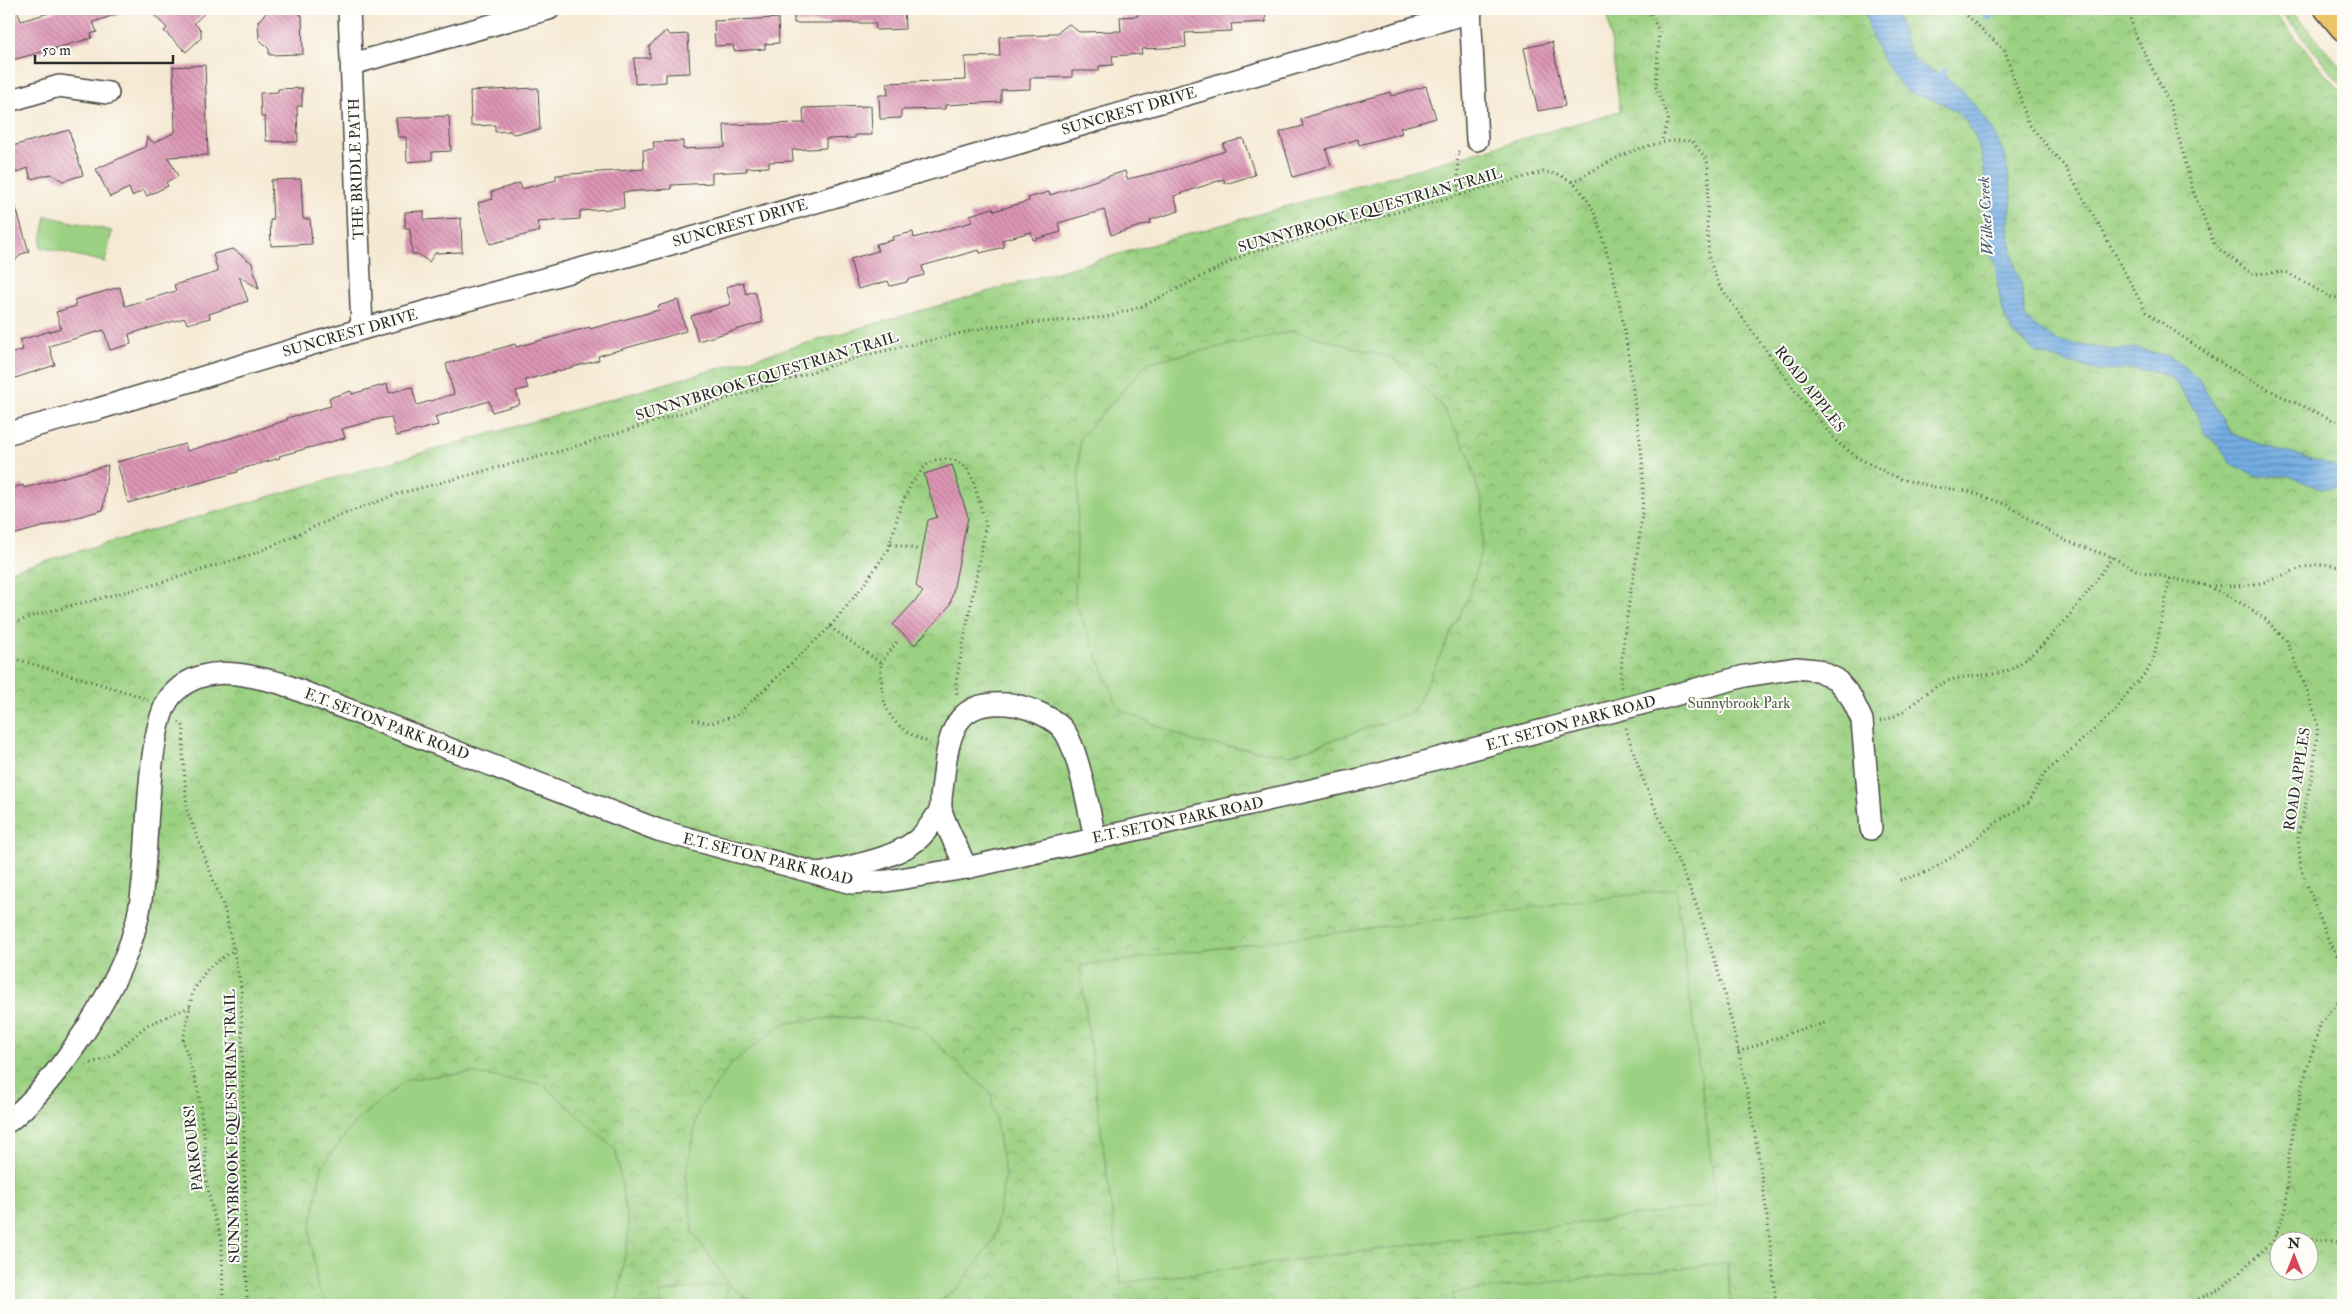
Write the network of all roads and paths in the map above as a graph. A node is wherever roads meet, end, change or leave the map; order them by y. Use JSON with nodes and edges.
{"nodes":[{"id":1,"x":349,"y":9,"type":"edge"},
{"id":2,"x":549,"y":9,"type":"edge"},
{"id":3,"x":1650,"y":9,"type":"edge"},
{"id":4,"x":1960,"y":9,"type":"edge"},
{"id":5,"x":2128,"y":9,"type":"edge"},
{"id":6,"x":2328,"y":9,"type":"edge"},
{"id":7,"x":1470,"y":10,"type":"edge"},
{"id":8,"x":2343,"y":26,"type":"edge"},
{"id":9,"x":352,"y":64,"type":"junction"},
{"id":10,"x":108,"y":93,"type":"dead end"},
{"id":11,"x":9,"y":102,"type":"edge"},
{"id":12,"x":1468,"y":142,"type":"joint"},
{"id":13,"x":1660,"y":144,"type":"junction"},
{"id":14,"x":1572,"y":182,"type":"junction"},
{"id":15,"x":1459,"y":196,"type":"junction"},
{"id":16,"x":2343,"y":299,"type":"edge"},
{"id":17,"x":362,"y":329,"type":"junction"},
{"id":18,"x":2343,"y":425,"type":"edge"},
{"id":19,"x":9,"y":433,"type":"edge"},
{"id":20,"x":891,"y":544,"type":"junction"},
{"id":21,"x":920,"y":550,"type":"dead end"},
{"id":22,"x":2112,"y":557,"type":"junction"},
{"id":23,"x":2343,"y":569,"type":"edge"},
{"id":24,"x":2170,"y":578,"type":"junction"},
{"id":25,"x":2208,"y":586,"type":"junction"},
{"id":26,"x":9,"y":626,"type":"edge"},
{"id":27,"x":830,"y":627,"type":"junction"},
{"id":28,"x":899,"y":639,"type":"dead end"},
{"id":29,"x":9,"y":657,"type":"edge"},
{"id":30,"x":881,"y":663,"type":"junction"},
{"id":31,"x":163,"y":707,"type":"junction"},
{"id":32,"x":1622,"y":710,"type":"junction"},
{"id":33,"x":958,"y":719,"type":"junction"},
{"id":34,"x":693,"y":720,"type":"dead end"},
{"id":35,"x":1863,"y":724,"type":"junction"},
{"id":36,"x":947,"y":750,"type":"junction"},
{"id":37,"x":941,"y":809,"type":"junction"},
{"id":38,"x":1871,"y":829,"type":"dead end"},
{"id":39,"x":1095,"y":838,"type":"junction"},
{"id":40,"x":966,"y":868,"type":"junction"},
{"id":41,"x":820,"y":874,"type":"junction"},
{"id":42,"x":1900,"y":880,"type":"dead end"},
{"id":43,"x":235,"y":950,"type":"junction"},
{"id":44,"x":2343,"y":964,"type":"edge"},
{"id":45,"x":2343,"y":997,"type":"edge"},
{"id":46,"x":190,"y":1007,"type":"junction"},
{"id":47,"x":1826,"y":1023,"type":"dead end"},
{"id":48,"x":1738,"y":1052,"type":"junction"},
{"id":49,"x":50,"y":1078,"type":"junction"},
{"id":50,"x":9,"y":1121,"type":"edge"},
{"id":51,"x":2277,"y":1232,"type":"edge"},
{"id":52,"x":2320,"y":1240,"type":"edge"},
{"id":53,"x":2343,"y":1242,"type":"edge"},
{"id":54,"x":2270,"y":1245,"type":"edge"},
{"id":55,"x":223,"y":1305,"type":"edge"},
{"id":56,"x":247,"y":1305,"type":"edge"},
{"id":57,"x":1776,"y":1305,"type":"edge"},
{"id":58,"x":2185,"y":1305,"type":"edge"}],
"edges":[{"from":1,"to":9,"type":"street","name":"THE BRIDLE PATH"},
{"from":2,"to":9,"type":"street"},
{"from":3,"to":13,"type":"path"},
{"from":4,"to":18,"type":"path"},
{"from":5,"to":16,"type":"path"},
{"from":6,"to":8,"type":"main road"},
{"from":7,"to":12,"type":"street"},
{"from":7,"to":17,"type":"street","name":"SUNCREST DRIVE"},
{"from":9,"to":17,"type":"street","name":"THE BRIDLE PATH"},
{"from":10,"to":11,"type":"street"},
{"from":12,"to":15,"type":"path"},
{"from":13,"to":14,"type":"path","name":"ROAD APPLES"},
{"from":13,"to":22,"type":"path","name":"ROAD APPLES"},
{"from":14,"to":15,"type":"path","name":"SUNNYBROOK EQUESTRIAN TRAIL"},
{"from":14,"to":32,"type":"path","name":"SUNNYBROOK EQUESTRIAN TRAIL"},
{"from":15,"to":26,"type":"path","name":"SUNNYBROOK EQUESTRIAN TRAIL"},
{"from":17,"to":19,"type":"street","name":"SUNCREST DRIVE"},
{"from":20,"to":21,"type":"path"},
{"from":20,"to":27,"type":"path"},
{"from":20,"to":33,"type":"path"},
{"from":22,"to":24,"type":"path","name":"ROAD APPLES"},
{"from":22,"to":35,"type":"path"},
{"from":23,"to":25,"type":"path"},
{"from":24,"to":25,"type":"path","name":"ROAD APPLES"},
{"from":24,"to":42,"type":"path"},
{"from":25,"to":44,"type":"path","name":"ROAD APPLES"},
{"from":27,"to":30,"type":"path"},
{"from":27,"to":34,"type":"path"},
{"from":28,"to":30,"type":"path"},
{"from":29,"to":31,"type":"path","name":"SUNNYBROOK EQUESTRIAN TRAIL"},
{"from":30,"to":36,"type":"path"},
{"from":31,"to":41,"type":"street","name":"E.T. SETON PARK ROAD"},
{"from":31,"to":43,"type":"path","name":"SUNNYBROOK EQUESTRIAN TRAIL"},
{"from":31,"to":49,"type":"street","name":"E.T. SETON PARK ROAD"},
{"from":32,"to":35,"type":"street","name":"E.T. SETON PARK ROAD"},
{"from":32,"to":39,"type":"street","name":"E.T. SETON PARK ROAD"},
{"from":32,"to":48,"type":"path","name":"SUNNYBROOK EQUESTRIAN TRAIL"},
{"from":33,"to":36,"type":"street"},
{"from":33,"to":39,"type":"street"},
{"from":35,"to":38,"type":"street","name":"E.T. SETON PARK ROAD"},
{"from":36,"to":37,"type":"street"},
{"from":37,"to":40,"type":"street"},
{"from":37,"to":41,"type":"street"},
{"from":39,"to":40,"type":"street","name":"E.T. SETON PARK ROAD"},
{"from":40,"to":41,"type":"street","name":"E.T. SETON PARK ROAD"},
{"from":43,"to":46,"type":"path","name":"PARKOURS!"},
{"from":43,"to":56,"type":"path","name":"SUNNYBROOK EQUESTRIAN TRAIL"},
{"from":45,"to":51,"type":"path"},
{"from":46,"to":49,"type":"path"},
{"from":46,"to":55,"type":"path","name":"PARKOURS!"},
{"from":47,"to":48,"type":"path"},
{"from":48,"to":57,"type":"path","name":"SUNNYBROOK EQUESTRIAN TRAIL"},
{"from":49,"to":50,"type":"street","name":"E.T. SETON PARK ROAD"},
{"from":52,"to":53,"type":"path"},
{"from":54,"to":58,"type":"path"}]}
